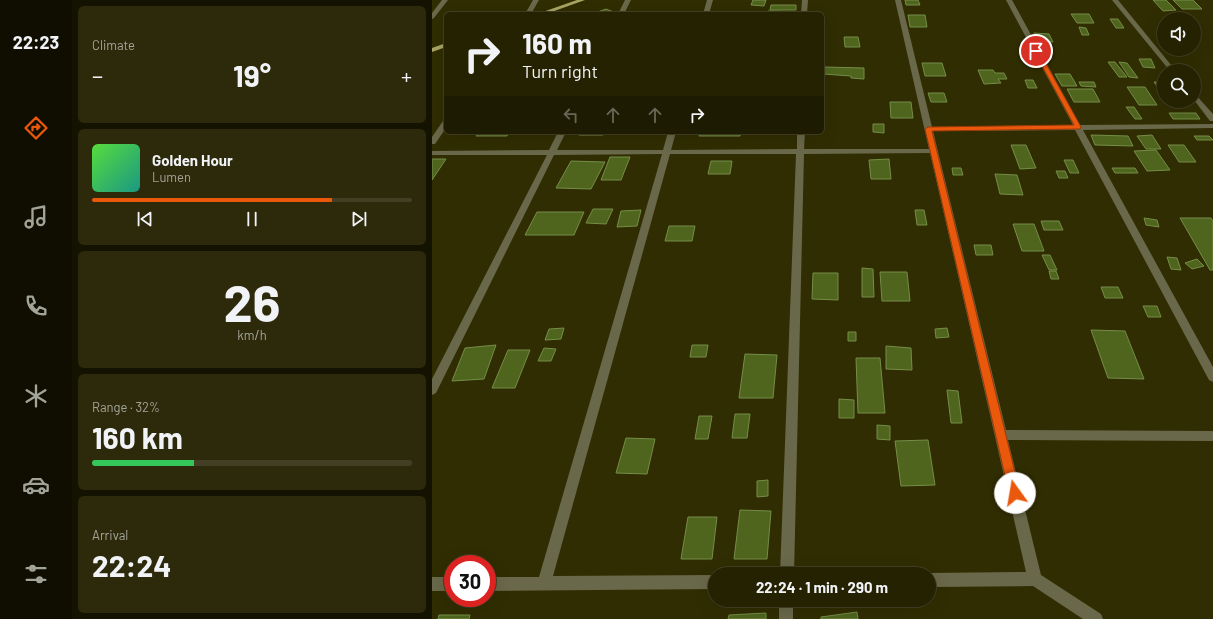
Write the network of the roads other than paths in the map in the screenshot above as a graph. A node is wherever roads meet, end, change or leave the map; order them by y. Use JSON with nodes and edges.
{"nodes":[{"id":1,"x":445,"y":0,"type":"edge"},
{"id":2,"x":536,"y":0,"type":"edge"},
{"id":3,"x":582,"y":0,"type":"edge"},
{"id":4,"x":628,"y":0,"type":"edge"},
{"id":5,"x":710,"y":0,"type":"edge"},
{"id":6,"x":805,"y":0,"type":"edge"},
{"id":7,"x":898,"y":0,"type":"edge"},
{"id":8,"x":1009,"y":0,"type":"edge"},
{"id":9,"x":1115,"y":0,"type":"edge"},
{"id":10,"x":529,"y":12,"type":"edge"},
{"id":11,"x":546,"y":12,"type":"edge"},
{"id":12,"x":622,"y":12,"type":"edge"},
{"id":13,"x":707,"y":12,"type":"edge"},
{"id":14,"x":804,"y":12,"type":"edge"},
{"id":15,"x":432,"y":17,"type":"edge"},
{"id":16,"x":444,"y":46,"type":"edge"},
{"id":17,"x":432,"y":50,"type":"edge"},
{"id":18,"x":1167,"y":64,"type":"edge"},
{"id":19,"x":1201,"y":104,"type":"edge"},
{"id":20,"x":1213,"y":119,"type":"edge"},
{"id":21,"x":1213,"y":126,"type":"edge"},
{"id":22,"x":444,"y":127,"type":"edge"},
{"id":23,"x":1078,"y":127,"type":"junction"},
{"id":24,"x":928,"y":129,"type":"junction"},
{"id":25,"x":561,"y":134,"type":"edge"},
{"id":26,"x":671,"y":134,"type":"edge"},
{"id":27,"x":801,"y":134,"type":"edge"},
{"id":28,"x":432,"y":142,"type":"edge"},
{"id":29,"x":934,"y":151,"type":"junction"},
{"id":30,"x":666,"y":152,"type":"junction"},
{"id":31,"x":800,"y":152,"type":"junction"},
{"id":32,"x":432,"y":153,"type":"edge"},
{"id":33,"x":551,"y":153,"type":"junction"},
{"id":34,"x":1213,"y":377,"type":"edge"},
{"id":35,"x":432,"y":390,"type":"edge"},
{"id":36,"x":1001,"y":435,"type":"junction"},
{"id":37,"x":1213,"y":436,"type":"edge"},
{"id":38,"x":787,"y":567,"type":"edge"},
{"id":39,"x":1035,"y":579,"type":"junction"},
{"id":40,"x":936,"y":580,"type":"edge"},
{"id":41,"x":708,"y":582,"type":"edge"},
{"id":42,"x":544,"y":583,"type":"junction"},
{"id":43,"x":432,"y":584,"type":"edge"},
{"id":44,"x":444,"y":584,"type":"edge"},
{"id":45,"x":496,"y":584,"type":"edge"},
{"id":46,"x":786,"y":607,"type":"edge"},
{"id":47,"x":786,"y":619,"type":"edge"},
{"id":48,"x":1096,"y":619,"type":"edge"}],
"edges":[{"from":1,"to":15,"type":"street"},
{"from":2,"to":10,"type":"street"},
{"from":3,"to":11,"type":"main road"},
{"from":4,"to":12,"type":"street"},
{"from":5,"to":13,"type":"street"},
{"from":6,"to":14,"type":"street"},
{"from":7,"to":24,"type":"street"},
{"from":8,"to":23,"type":"street"},
{"from":9,"to":18,"type":"street"},
{"from":16,"to":17,"type":"main road"},
{"from":19,"to":20,"type":"street"},
{"from":21,"to":23,"type":"street"},
{"from":22,"to":28,"type":"street"},
{"from":23,"to":24,"type":"street"},
{"from":23,"to":34,"type":"street"},
{"from":24,"to":29,"type":"street"},
{"from":25,"to":33,"type":"street"},
{"from":26,"to":30,"type":"street"},
{"from":27,"to":31,"type":"street"},
{"from":29,"to":31,"type":"street"},
{"from":29,"to":36,"type":"street"},
{"from":30,"to":31,"type":"street"},
{"from":30,"to":33,"type":"street"},
{"from":30,"to":42,"type":"street"},
{"from":31,"to":38,"type":"street"},
{"from":32,"to":33,"type":"street"},
{"from":33,"to":35,"type":"street"},
{"from":36,"to":37,"type":"street"},
{"from":36,"to":39,"type":"street"},
{"from":39,"to":40,"type":"street"},
{"from":39,"to":48,"type":"street"},
{"from":41,"to":42,"type":"street"},
{"from":42,"to":45,"type":"street"},
{"from":43,"to":44,"type":"street"},
{"from":46,"to":47,"type":"street"}]}
